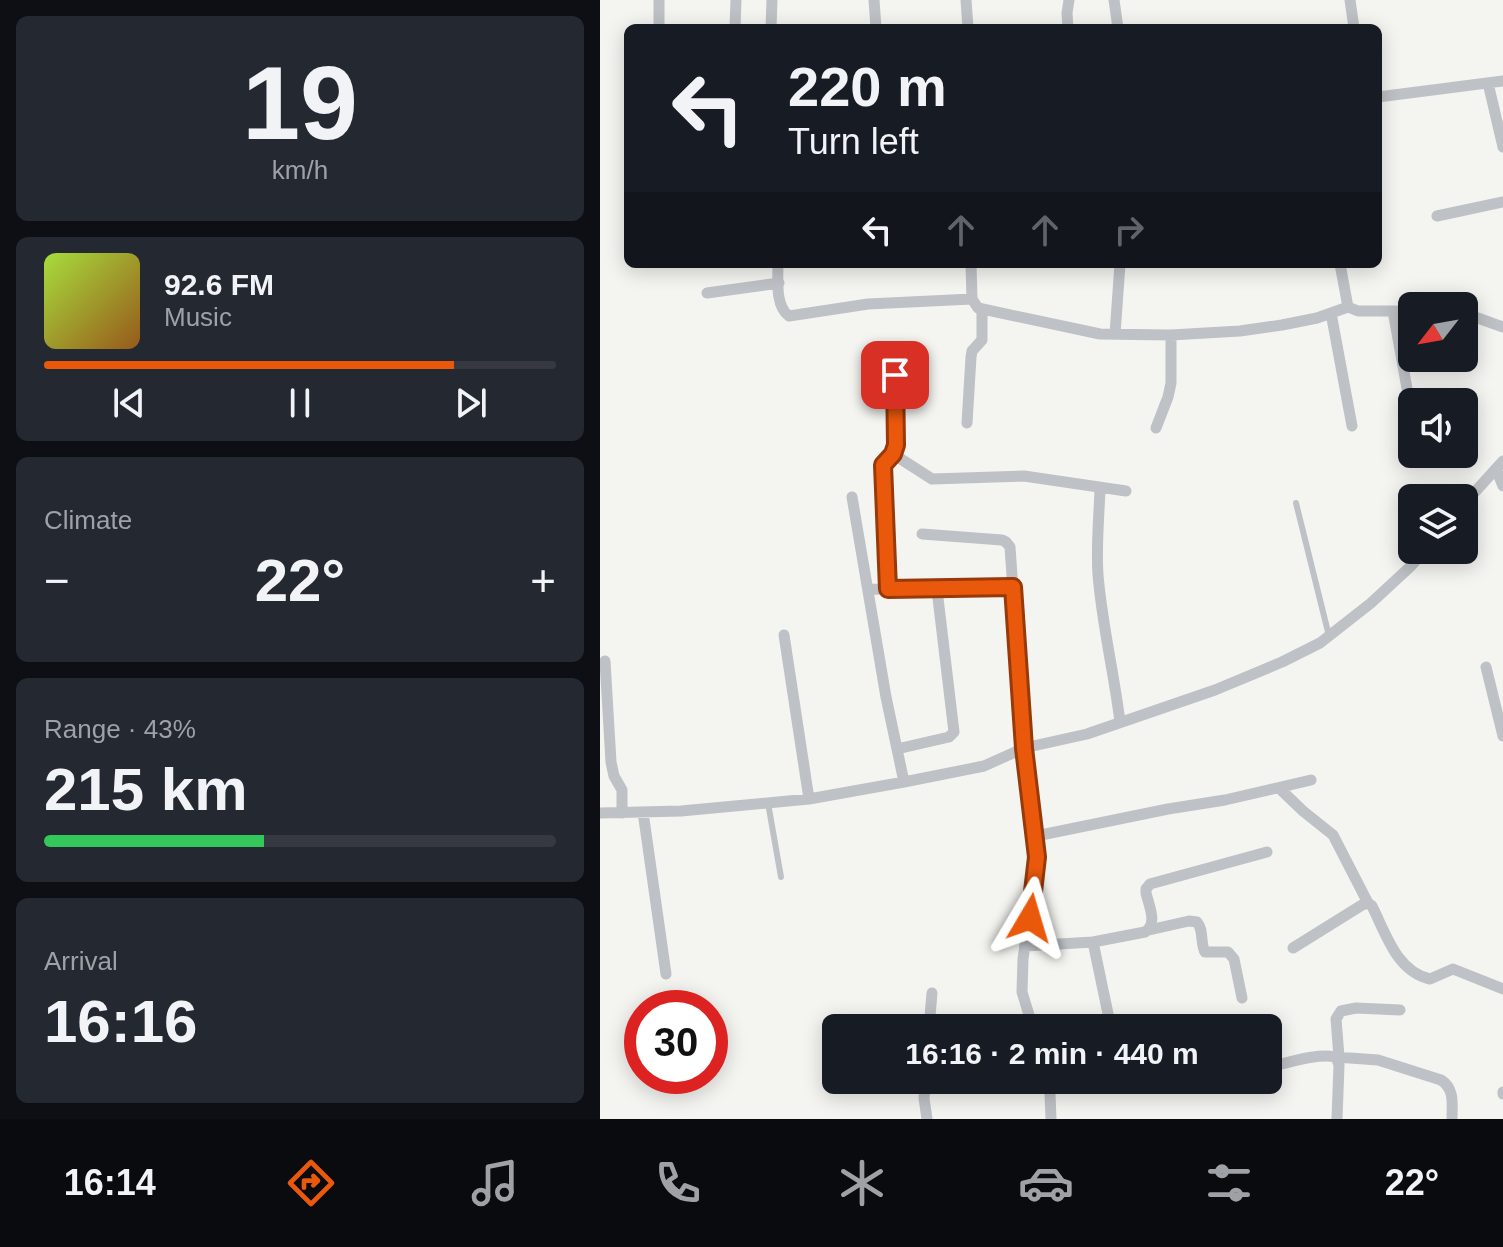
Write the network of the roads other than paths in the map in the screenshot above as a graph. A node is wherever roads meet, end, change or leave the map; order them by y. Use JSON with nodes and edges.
{"nodes":[{"id":1,"x":659,"y":0,"type":"edge"},
{"id":2,"x":736,"y":0,"type":"edge"},
{"id":3,"x":772,"y":0,"type":"edge"},
{"id":4,"x":874,"y":0,"type":"edge"},
{"id":5,"x":966,"y":0,"type":"edge"},
{"id":6,"x":1069,"y":0,"type":"edge"},
{"id":7,"x":1114,"y":0,"type":"edge"},
{"id":8,"x":1350,"y":0,"type":"edge"},
{"id":9,"x":659,"y":24,"type":"edge"},
{"id":10,"x":735,"y":24,"type":"edge"},
{"id":11,"x":771,"y":24,"type":"edge"},
{"id":12,"x":876,"y":24,"type":"edge"},
{"id":13,"x":968,"y":24,"type":"edge"},
{"id":14,"x":1068,"y":24,"type":"edge"},
{"id":15,"x":1117,"y":24,"type":"edge"},
{"id":16,"x":1353,"y":24,"type":"edge"},
{"id":17,"x":1503,"y":81,"type":"edge"},
{"id":18,"x":1488,"y":83,"type":"junction"},
{"id":19,"x":1382,"y":96,"type":"edge"},
{"id":20,"x":1503,"y":147,"type":"edge"},
{"id":21,"x":1503,"y":202,"type":"edge"},
{"id":22,"x":1437,"y":216,"type":"dead end"},
{"id":23,"x":778,"y":268,"type":"edge"},
{"id":24,"x":971,"y":268,"type":"edge"},
{"id":25,"x":1120,"y":268,"type":"edge"},
{"id":26,"x":1341,"y":268,"type":"edge"},
{"id":27,"x":779,"y":283,"type":"junction"},
{"id":28,"x":707,"y":293,"type":"dead end"},
{"id":29,"x":972,"y":299,"type":"junction"},
{"id":30,"x":1348,"y":307,"type":"junction"},
{"id":31,"x":982,"y":311,"type":"junction"},
{"id":32,"x":1393,"y":311,"type":"junction"},
{"id":33,"x":1398,"y":311,"type":"edge"},
{"id":34,"x":1331,"y":313,"type":"junction"},
{"id":35,"x":1478,"y":318,"type":"edge"},
{"id":36,"x":1503,"y":327,"type":"edge"},
{"id":37,"x":1115,"y":334,"type":"junction"},
{"id":38,"x":1171,"y":335,"type":"junction"},
{"id":39,"x":896,"y":352,"type":"dead end"},
{"id":40,"x":1407,"y":388,"type":"edge"},
{"id":41,"x":967,"y":423,"type":"dead end"},
{"id":42,"x":1352,"y":426,"type":"dead end"},
{"id":43,"x":1156,"y":428,"type":"dead end"},
{"id":44,"x":893,"y":454,"type":"junction"},
{"id":45,"x":1499,"y":465,"type":"edge"},
{"id":46,"x":1503,"y":486,"type":"edge"},
{"id":47,"x":1478,"y":488,"type":"edge"},
{"id":48,"x":1100,"y":489,"type":"junction"},
{"id":49,"x":1126,"y":491,"type":"dead end"},
{"id":50,"x":852,"y":497,"type":"dead end"},
{"id":51,"x":1296,"y":503,"type":"dead end"},
{"id":52,"x":922,"y":534,"type":"dead end"},
{"id":53,"x":1413,"y":564,"type":"edge"},
{"id":54,"x":1013,"y":587,"type":"junction"},
{"id":55,"x":868,"y":589,"type":"junction"},
{"id":56,"x":888,"y":589,"type":"junction"},
{"id":57,"x":937,"y":590,"type":"junction"},
{"id":58,"x":784,"y":635,"type":"dead end"},
{"id":59,"x":1329,"y":636,"type":"junction"},
{"id":60,"x":605,"y":661,"type":"dead end"},
{"id":61,"x":1486,"y":667,"type":"dead end"},
{"id":62,"x":1120,"y":722,"type":"junction"},
{"id":63,"x":1503,"y":736,"type":"edge"},
{"id":64,"x":1024,"y":748,"type":"junction"},
{"id":65,"x":897,"y":749,"type":"junction"},
{"id":66,"x":1311,"y":780,"type":"dead end"},
{"id":67,"x":904,"y":782,"type":"junction"},
{"id":68,"x":1279,"y":788,"type":"junction"},
{"id":69,"x":809,"y":799,"type":"junction"},
{"id":70,"x":768,"y":803,"type":"junction"},
{"id":71,"x":643,"y":812,"type":"junction"},
{"id":72,"x":600,"y":813,"type":"edge"},
{"id":73,"x":622,"y":813,"type":"junction"},
{"id":74,"x":1036,"y":836,"type":"junction"},
{"id":75,"x":1267,"y":852,"type":"dead end"},
{"id":76,"x":781,"y":877,"type":"dead end"},
{"id":77,"x":1368,"y":903,"type":"junction"},
{"id":78,"x":1149,"y":930,"type":"junction"},
{"id":79,"x":1093,"y":942,"type":"junction"},
{"id":80,"x":1025,"y":946,"type":"junction"},
{"id":81,"x":1293,"y":948,"type":"dead end"},
{"id":82,"x":666,"y":974,"type":"dead end"},
{"id":83,"x":1503,"y":989,"type":"edge"},
{"id":84,"x":932,"y":993,"type":"dead end"},
{"id":85,"x":1242,"y":998,"type":"dead end"},
{"id":86,"x":1400,"y":1010,"type":"dead end"},
{"id":87,"x":930,"y":1014,"type":"edge"},
{"id":88,"x":1029,"y":1014,"type":"edge"},
{"id":89,"x":1108,"y":1014,"type":"edge"},
{"id":90,"x":1337,"y":1057,"type":"junction"},
{"id":91,"x":1282,"y":1064,"type":"edge"},
{"id":92,"x":924,"y":1094,"type":"edge"},
{"id":93,"x":1050,"y":1094,"type":"edge"},
{"id":94,"x":927,"y":1119,"type":"edge"},
{"id":95,"x":1051,"y":1119,"type":"edge"},
{"id":96,"x":1337,"y":1119,"type":"edge"},
{"id":97,"x":1452,"y":1119,"type":"edge"}],
"edges":[{"from":1,"to":9,"type":"street"},
{"from":2,"to":10,"type":"street"},
{"from":3,"to":11,"type":"street"},
{"from":4,"to":12,"type":"street"},
{"from":5,"to":13,"type":"street"},
{"from":6,"to":14,"type":"street"},
{"from":7,"to":15,"type":"street"},
{"from":8,"to":16,"type":"street"},
{"from":17,"to":18,"type":"street"},
{"from":18,"to":19,"type":"street"},
{"from":18,"to":20,"type":"street"},
{"from":21,"to":22,"type":"street"},
{"from":23,"to":27,"type":"street"},
{"from":24,"to":29,"type":"street"},
{"from":25,"to":37,"type":"street"},
{"from":26,"to":30,"type":"street"},
{"from":27,"to":28,"type":"street"},
{"from":27,"to":29,"type":"street"},
{"from":29,"to":31,"type":"street"},
{"from":30,"to":32,"type":"street"},
{"from":30,"to":34,"type":"street"},
{"from":31,"to":37,"type":"street"},
{"from":31,"to":41,"type":"street"},
{"from":32,"to":33,"type":"street"},
{"from":32,"to":40,"type":"street"},
{"from":34,"to":38,"type":"street"},
{"from":34,"to":42,"type":"street"},
{"from":35,"to":36,"type":"street"},
{"from":37,"to":38,"type":"street"},
{"from":38,"to":43,"type":"street"},
{"from":39,"to":44,"type":"street"},
{"from":44,"to":48,"type":"street"},
{"from":44,"to":56,"type":"street"},
{"from":45,"to":46,"type":"street"},
{"from":45,"to":47,"type":"street"},
{"from":48,"to":49,"type":"street"},
{"from":48,"to":62,"type":"street"},
{"from":50,"to":55,"type":"street"},
{"from":51,"to":59,"type":"lane"},
{"from":52,"to":54,"type":"street"},
{"from":53,"to":59,"type":"street"},
{"from":54,"to":57,"type":"street"},
{"from":54,"to":64,"type":"street"},
{"from":55,"to":56,"type":"street"},
{"from":55,"to":65,"type":"street"},
{"from":56,"to":57,"type":"street"},
{"from":57,"to":65,"type":"street"},
{"from":58,"to":69,"type":"street"},
{"from":59,"to":62,"type":"street"},
{"from":60,"to":73,"type":"street"},
{"from":61,"to":63,"type":"street"},
{"from":62,"to":64,"type":"street"},
{"from":64,"to":67,"type":"street"},
{"from":64,"to":74,"type":"street"},
{"from":65,"to":67,"type":"street"},
{"from":66,"to":68,"type":"street"},
{"from":67,"to":69,"type":"street"},
{"from":68,"to":74,"type":"street"},
{"from":68,"to":77,"type":"street"},
{"from":69,"to":70,"type":"street"},
{"from":70,"to":71,"type":"street"},
{"from":70,"to":76,"type":"lane"},
{"from":71,"to":73,"type":"street"},
{"from":71,"to":82,"type":"street"},
{"from":72,"to":73,"type":"street"},
{"from":74,"to":80,"type":"street"},
{"from":75,"to":78,"type":"street"},
{"from":77,"to":81,"type":"street"},
{"from":77,"to":83,"type":"street"},
{"from":78,"to":79,"type":"street"},
{"from":78,"to":85,"type":"street"},
{"from":79,"to":80,"type":"street"},
{"from":79,"to":89,"type":"street"},
{"from":80,"to":88,"type":"street"},
{"from":84,"to":87,"type":"street"},
{"from":86,"to":90,"type":"street"},
{"from":90,"to":91,"type":"street"},
{"from":90,"to":96,"type":"street"},
{"from":90,"to":97,"type":"street"},
{"from":92,"to":94,"type":"street"},
{"from":93,"to":95,"type":"street"}]}
